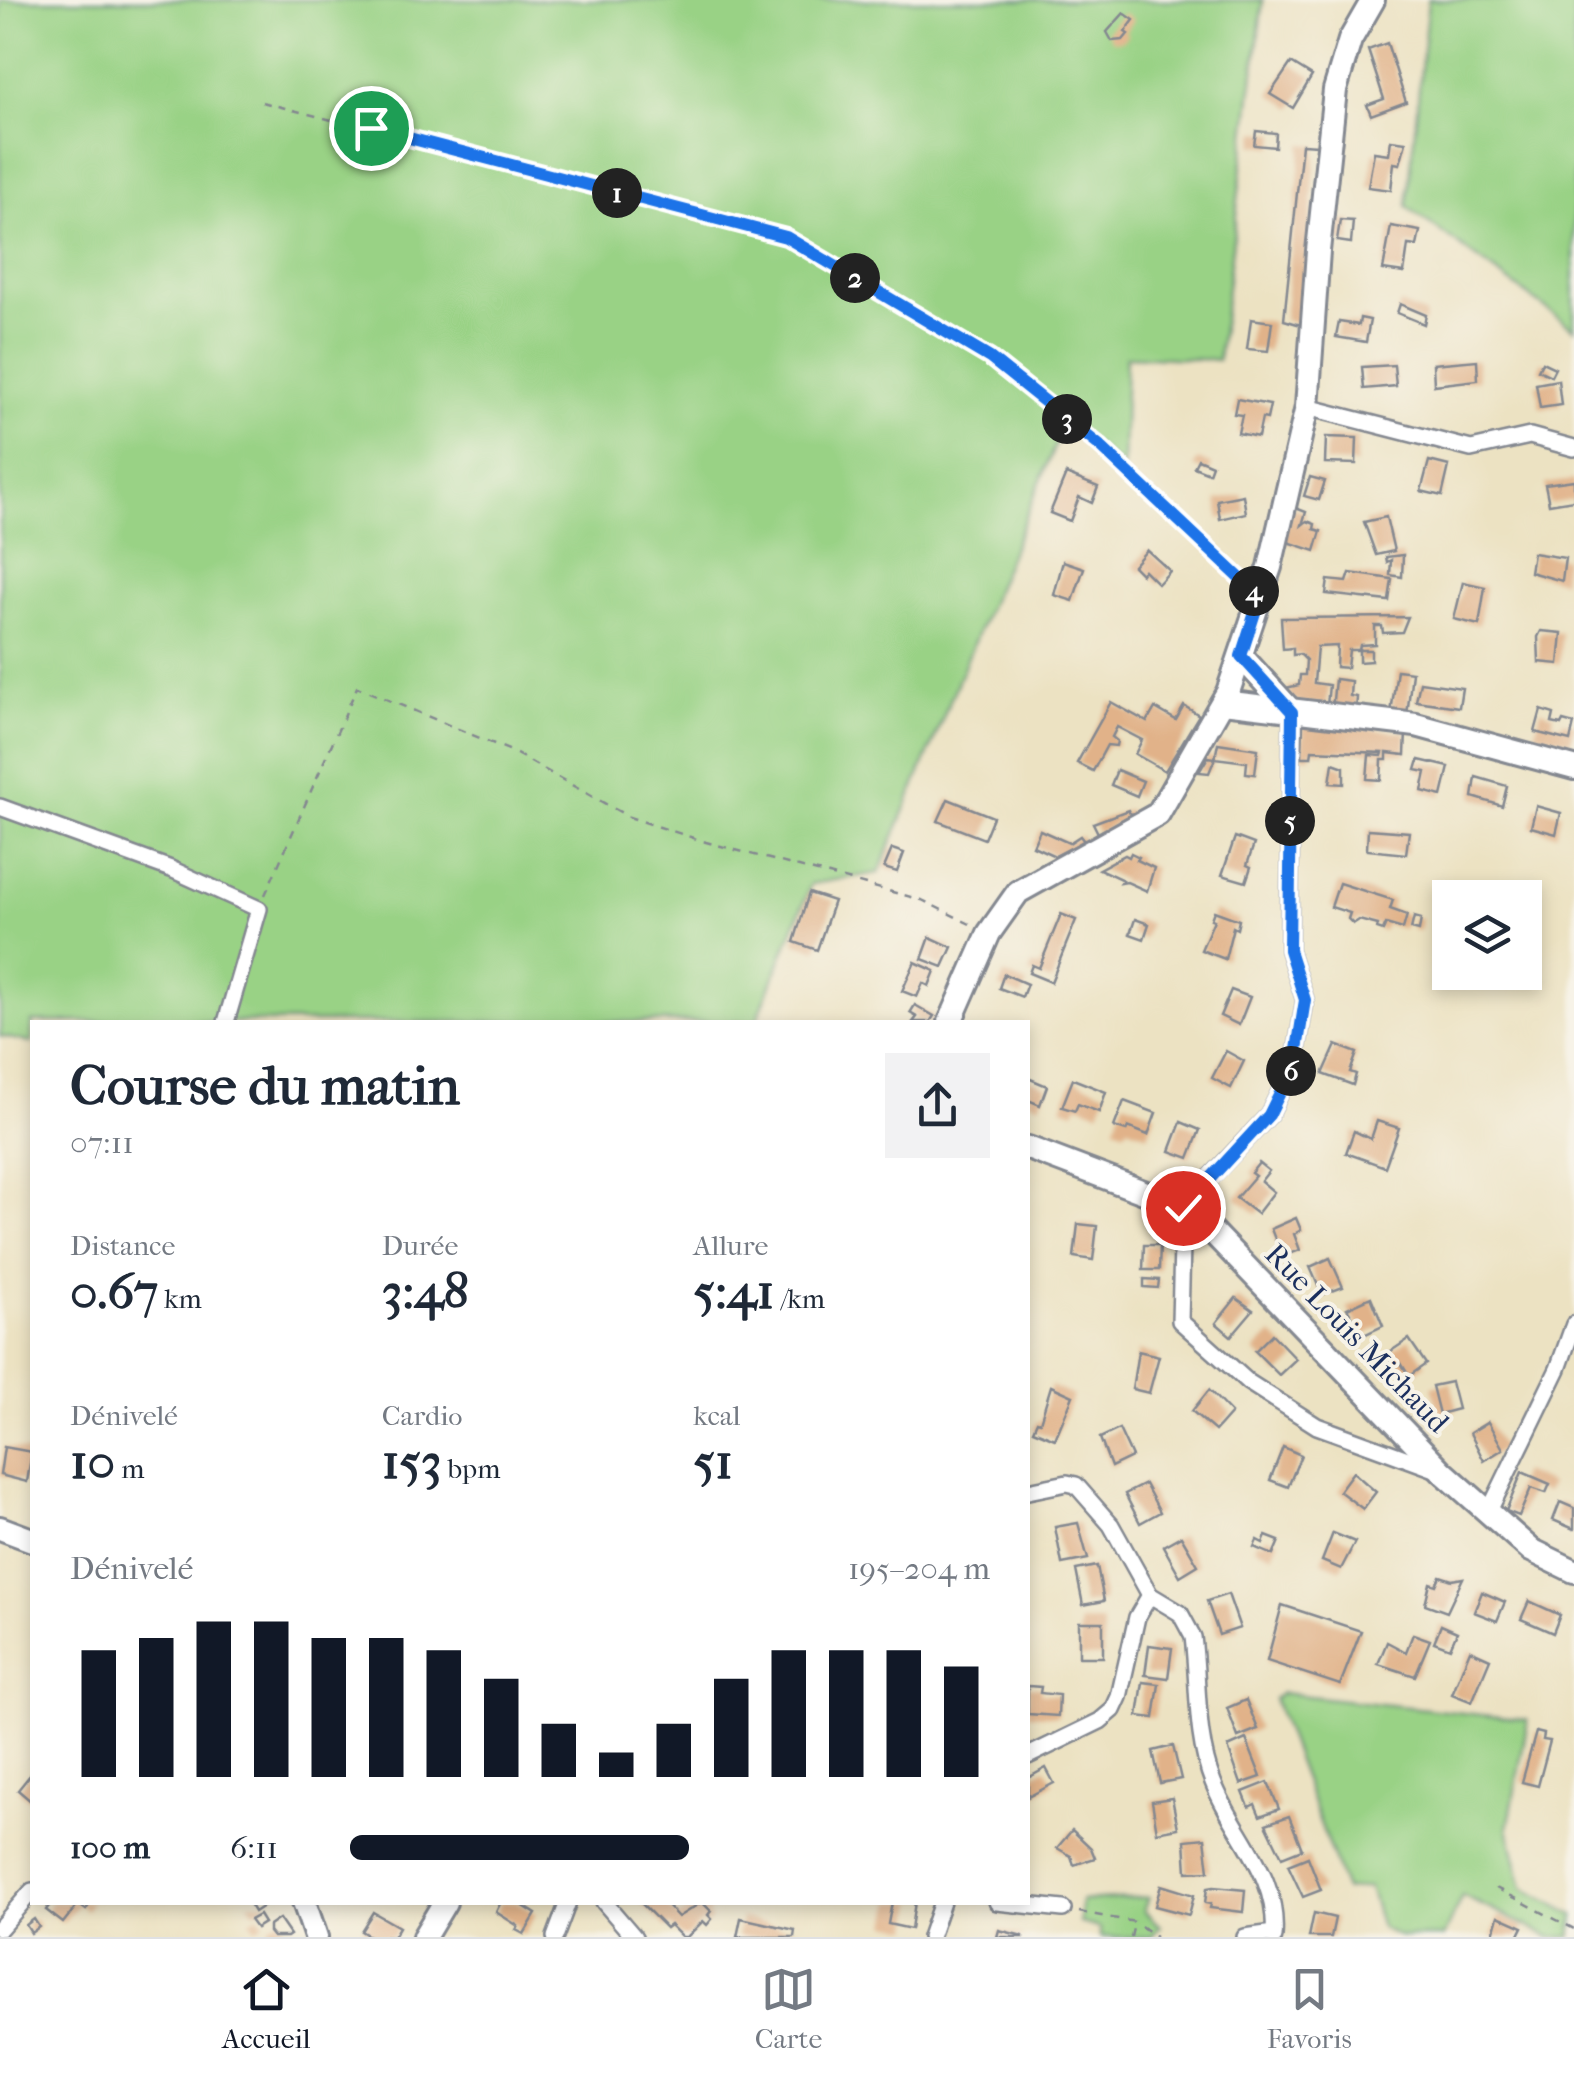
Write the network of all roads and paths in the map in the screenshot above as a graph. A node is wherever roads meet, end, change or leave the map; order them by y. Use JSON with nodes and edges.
{"nodes":[{"id":1,"x":1373,"y":0,"type":"edge"},
{"id":2,"x":262,"y":102,"type":"dead end"},
{"id":3,"x":1308,"y":407,"type":"junction"},
{"id":4,"x":1574,"y":448,"type":"edge"},
{"id":5,"x":1260,"y":597,"type":"junction"},
{"id":6,"x":1241,"y":656,"type":"junction"},
{"id":7,"x":1222,"y":702,"type":"junction"},
{"id":8,"x":1292,"y":712,"type":"junction"},
{"id":9,"x":1574,"y":768,"type":"edge"},
{"id":10,"x":0,"y":806,"type":"edge"},
{"id":11,"x":259,"y":909,"type":"junction"},
{"id":12,"x":990,"y":933,"type":"junction"},
{"id":13,"x":227,"y":1020,"type":"edge"},
{"id":14,"x":951,"y":1020,"type":"edge"},
{"id":15,"x":1030,"y":1149,"type":"edge"},
{"id":16,"x":1183,"y":1208,"type":"junction"},
{"id":17,"x":1574,"y":1324,"type":"edge"},
{"id":18,"x":1443,"y":1472,"type":"junction"},
{"id":19,"x":1030,"y":1490,"type":"edge"},
{"id":20,"x":1488,"y":1513,"type":"junction"},
{"id":21,"x":0,"y":1528,"type":"edge"},
{"id":22,"x":30,"y":1539,"type":"edge"},
{"id":23,"x":1574,"y":1571,"type":"edge"},
{"id":24,"x":1150,"y":1595,"type":"junction"},
{"id":25,"x":1030,"y":1755,"type":"edge"},
{"id":26,"x":1496,"y":1888,"type":"dead end"},
{"id":27,"x":30,"y":1892,"type":"edge"},
{"id":28,"x":305,"y":1905,"type":"edge"},
{"id":29,"x":443,"y":1905,"type":"edge"},
{"id":30,"x":567,"y":1905,"type":"edge"},
{"id":31,"x":607,"y":1905,"type":"edge"},
{"id":32,"x":941,"y":1905,"type":"edge"},
{"id":33,"x":1025,"y":1905,"type":"edge"},
{"id":34,"x":1063,"y":1909,"type":"joint"},
{"id":35,"x":1134,"y":1922,"type":"junction"},
{"id":36,"x":3,"y":1925,"type":"edge"},
{"id":37,"x":1574,"y":1929,"type":"edge"},
{"id":38,"x":1274,"y":1935,"type":"edge"},
{"id":39,"x":16,"y":1937,"type":"edge"},
{"id":40,"x":316,"y":1937,"type":"edge"},
{"id":41,"x":424,"y":1937,"type":"edge"},
{"id":42,"x":556,"y":1937,"type":"edge"},
{"id":43,"x":634,"y":1937,"type":"edge"},
{"id":44,"x":930,"y":1937,"type":"edge"},
{"id":45,"x":1131,"y":1937,"type":"edge"},
{"id":46,"x":1156,"y":1937,"type":"edge"},
{"id":47,"x":1246,"y":1937,"type":"edge"}],
"edges":[{"from":1,"to":3,"type":"street"},
{"from":2,"to":5,"type":"path"},
{"from":3,"to":4,"type":"street"},
{"from":3,"to":5,"type":"street"},
{"from":5,"to":6,"type":"street"},
{"from":6,"to":7,"type":"street"},
{"from":6,"to":8,"type":"street"},
{"from":7,"to":8,"type":"street"},
{"from":7,"to":12,"type":"street"},
{"from":8,"to":9,"type":"street"},
{"from":8,"to":16,"type":"street"},
{"from":10,"to":11,"type":"street"},
{"from":11,"to":12,"type":"path"},
{"from":11,"to":13,"type":"street"},
{"from":12,"to":14,"type":"street"},
{"from":15,"to":16,"type":"street","name":"Rue Louis Michaud"},
{"from":16,"to":18,"type":"street","name":"Rue Louis Michaud"},
{"from":16,"to":18,"type":"street"},
{"from":17,"to":20,"type":"street"},
{"from":18,"to":20,"type":"street","name":"Rue Louis Michaud"},
{"from":19,"to":24,"type":"street"},
{"from":20,"to":23,"type":"street","name":"Rue Louis Michaud"},
{"from":21,"to":22,"type":"street"},
{"from":24,"to":25,"type":"street"},
{"from":24,"to":38,"type":"street"},
{"from":26,"to":37,"type":"path"},
{"from":27,"to":36,"type":"street"},
{"from":28,"to":40,"type":"street"},
{"from":29,"to":41,"type":"street"},
{"from":30,"to":42,"type":"street"},
{"from":31,"to":43,"type":"street"},
{"from":32,"to":44,"type":"street"},
{"from":33,"to":34,"type":"street"},
{"from":34,"to":35,"type":"path"},
{"from":35,"to":45,"type":"path"},
{"from":35,"to":46,"type":"path"},
{"from":36,"to":39,"type":"street"},
{"from":38,"to":47,"type":"street"}]}
